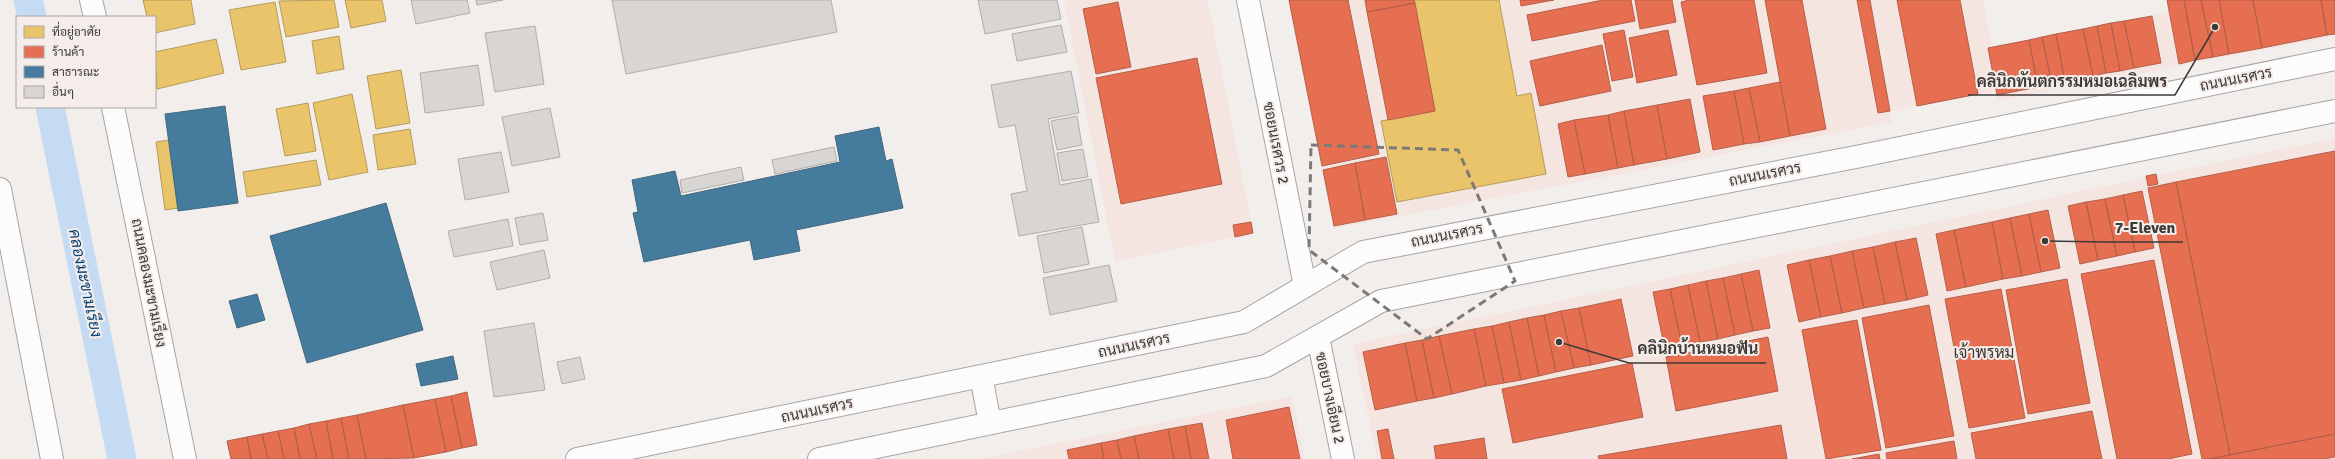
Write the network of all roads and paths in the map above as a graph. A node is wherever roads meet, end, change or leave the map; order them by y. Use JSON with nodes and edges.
{"nodes":[{"id":1,"x":91,"y":0,"type":"edge"},
{"id":2,"x":1248,"y":0,"type":"edge"},
{"id":3,"x":95,"y":16,"type":"edge"},
{"id":4,"x":2335,"y":59,"type":"edge"},
{"id":5,"x":113,"y":108,"type":"edge"},
{"id":6,"x":2335,"y":111,"type":"edge"},
{"id":7,"x":0,"y":189,"type":"edge"},
{"id":8,"x":1305,"y":286,"type":"junction"},
{"id":9,"x":1318,"y":337,"type":"junction"},
{"id":10,"x":981,"y":376,"type":"junction"},
{"id":11,"x":990,"y":423,"type":"junction"},
{"id":12,"x":52,"y":459,"type":"edge"},
{"id":13,"x":185,"y":459,"type":"edge"},
{"id":14,"x":576,"y":459,"type":"edge"},
{"id":15,"x":819,"y":459,"type":"edge"},
{"id":16,"x":1343,"y":459,"type":"edge"}],
"edges":[{"from":1,"to":3,"type":"street"},
{"from":2,"to":8,"type":"street","name":"ซอยนเรศวร 2"},
{"from":4,"to":8,"type":"street","name":"ถนนนเรศวร"},
{"from":5,"to":13,"type":"street","name":"ถนนคลองมะขามเรียง"},
{"from":6,"to":9,"type":"street"},
{"from":7,"to":12,"type":"street"},
{"from":8,"to":10,"type":"street","name":"ถนนนเรศวร"},
{"from":9,"to":11,"type":"street"},
{"from":9,"to":16,"type":"street","name":"ซอยบางเอียน 2"},
{"from":10,"to":11,"type":"street"},
{"from":10,"to":14,"type":"street","name":"ถนนนเรศวร"},
{"from":11,"to":15,"type":"street"}]}
